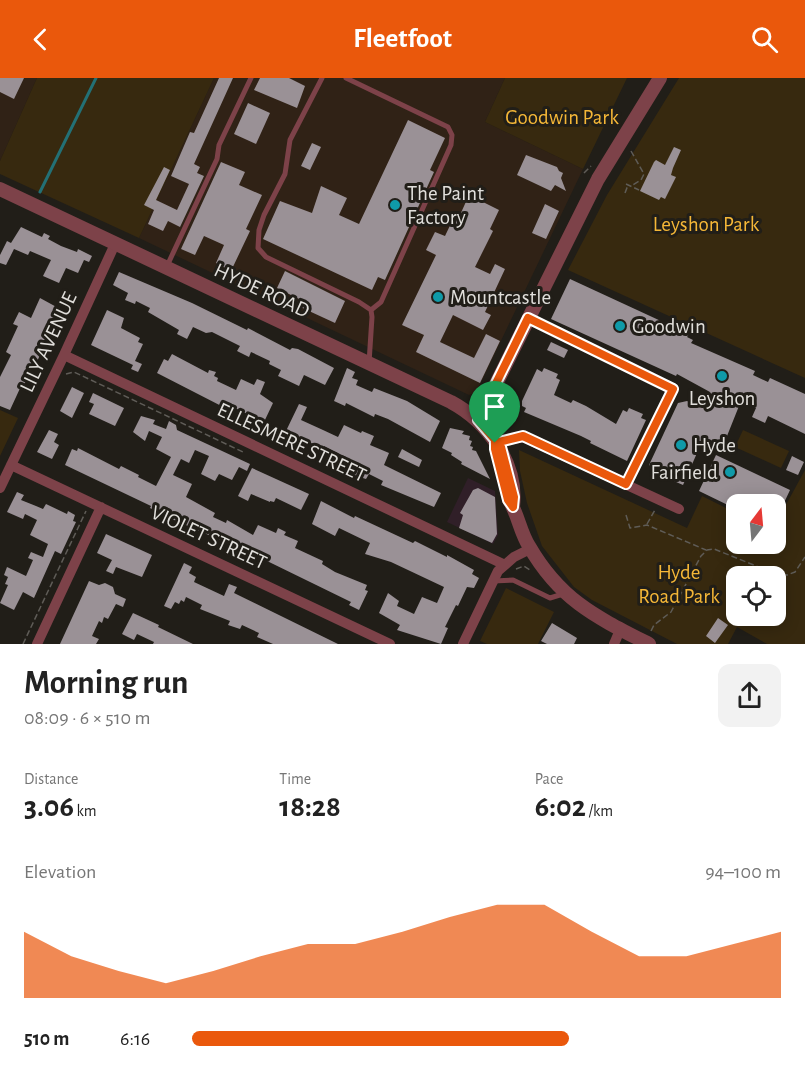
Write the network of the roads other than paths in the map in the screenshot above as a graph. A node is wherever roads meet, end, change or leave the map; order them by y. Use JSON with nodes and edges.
{"nodes":[{"id":1,"x":251,"y":78,"type":"edge"},
{"id":2,"x":322,"y":78,"type":"edge"},
{"id":3,"x":346,"y":78,"type":"edge"},
{"id":4,"x":660,"y":78,"type":"edge"},
{"id":5,"x":0,"y":189,"type":"edge"},
{"id":6,"x":115,"y":244,"type":"junction"},
{"id":7,"x":166,"y":268,"type":"junction"},
{"id":8,"x":371,"y":310,"type":"junction"},
{"id":9,"x":528,"y":318,"type":"junction"},
{"id":10,"x":64,"y":355,"type":"junction"},
{"id":11,"x":369,"y":364,"type":"junction"},
{"id":12,"x":478,"y":420,"type":"junction"},
{"id":13,"x":495,"y":443,"type":"junction"},
{"id":14,"x":11,"y":465,"type":"junction"},
{"id":15,"x":626,"y":484,"type":"junction"},
{"id":16,"x":0,"y":488,"type":"edge"},
{"id":17,"x":101,"y":507,"type":"junction"},
{"id":18,"x":679,"y":509,"type":"dead end"},
{"id":19,"x":530,"y":549,"type":"junction"},
{"id":20,"x":507,"y":568,"type":"junction"},
{"id":21,"x":492,"y":582,"type":"junction"},
{"id":22,"x":565,"y":594,"type":"junction"},
{"id":23,"x":620,"y":630,"type":"junction"},
{"id":24,"x":649,"y":639,"type":"edge"},
{"id":25,"x":37,"y":644,"type":"edge"},
{"id":26,"x":390,"y":644,"type":"edge"},
{"id":27,"x":463,"y":644,"type":"edge"},
{"id":28,"x":614,"y":644,"type":"edge"}],
"edges":[{"from":1,"to":7,"type":"lane"},
{"from":2,"to":8,"type":"lane"},
{"from":3,"to":8,"type":"lane"},
{"from":4,"to":9,"type":"street"},
{"from":5,"to":6,"type":"street","name":"HYDE ROAD"},
{"from":6,"to":7,"type":"street","name":"HYDE ROAD"},
{"from":6,"to":10,"type":"street","name":"LILY AVENUE"},
{"from":7,"to":11,"type":"street","name":"HYDE ROAD"},
{"from":8,"to":11,"type":"lane"},
{"from":9,"to":12,"type":"street"},
{"from":9,"to":15,"type":"lane"},
{"from":10,"to":14,"type":"street","name":"LILY AVENUE"},
{"from":10,"to":20,"type":"street","name":"ELLESMERE STREET"},
{"from":11,"to":12,"type":"street","name":"HYDE ROAD"},
{"from":12,"to":13,"type":"street","name":"HYDE ROAD"},
{"from":13,"to":15,"type":"street"},
{"from":13,"to":19,"type":"street","name":"HYDE ROAD"},
{"from":14,"to":16,"type":"street","name":"LILY AVENUE"},
{"from":14,"to":17,"type":"street","name":"VIOLET STREET"},
{"from":15,"to":18,"type":"street"},
{"from":17,"to":25,"type":"street"},
{"from":17,"to":26,"type":"street","name":"VIOLET STREET"},
{"from":19,"to":20,"type":"street"},
{"from":19,"to":22,"type":"street","name":"HYDE ROAD"},
{"from":20,"to":21,"type":"street"},
{"from":21,"to":22,"type":"lane"},
{"from":21,"to":27,"type":"street"},
{"from":22,"to":23,"type":"street","name":"HYDE ROAD"},
{"from":23,"to":24,"type":"street","name":"HYDE ROAD"},
{"from":23,"to":28,"type":"street"}]}
